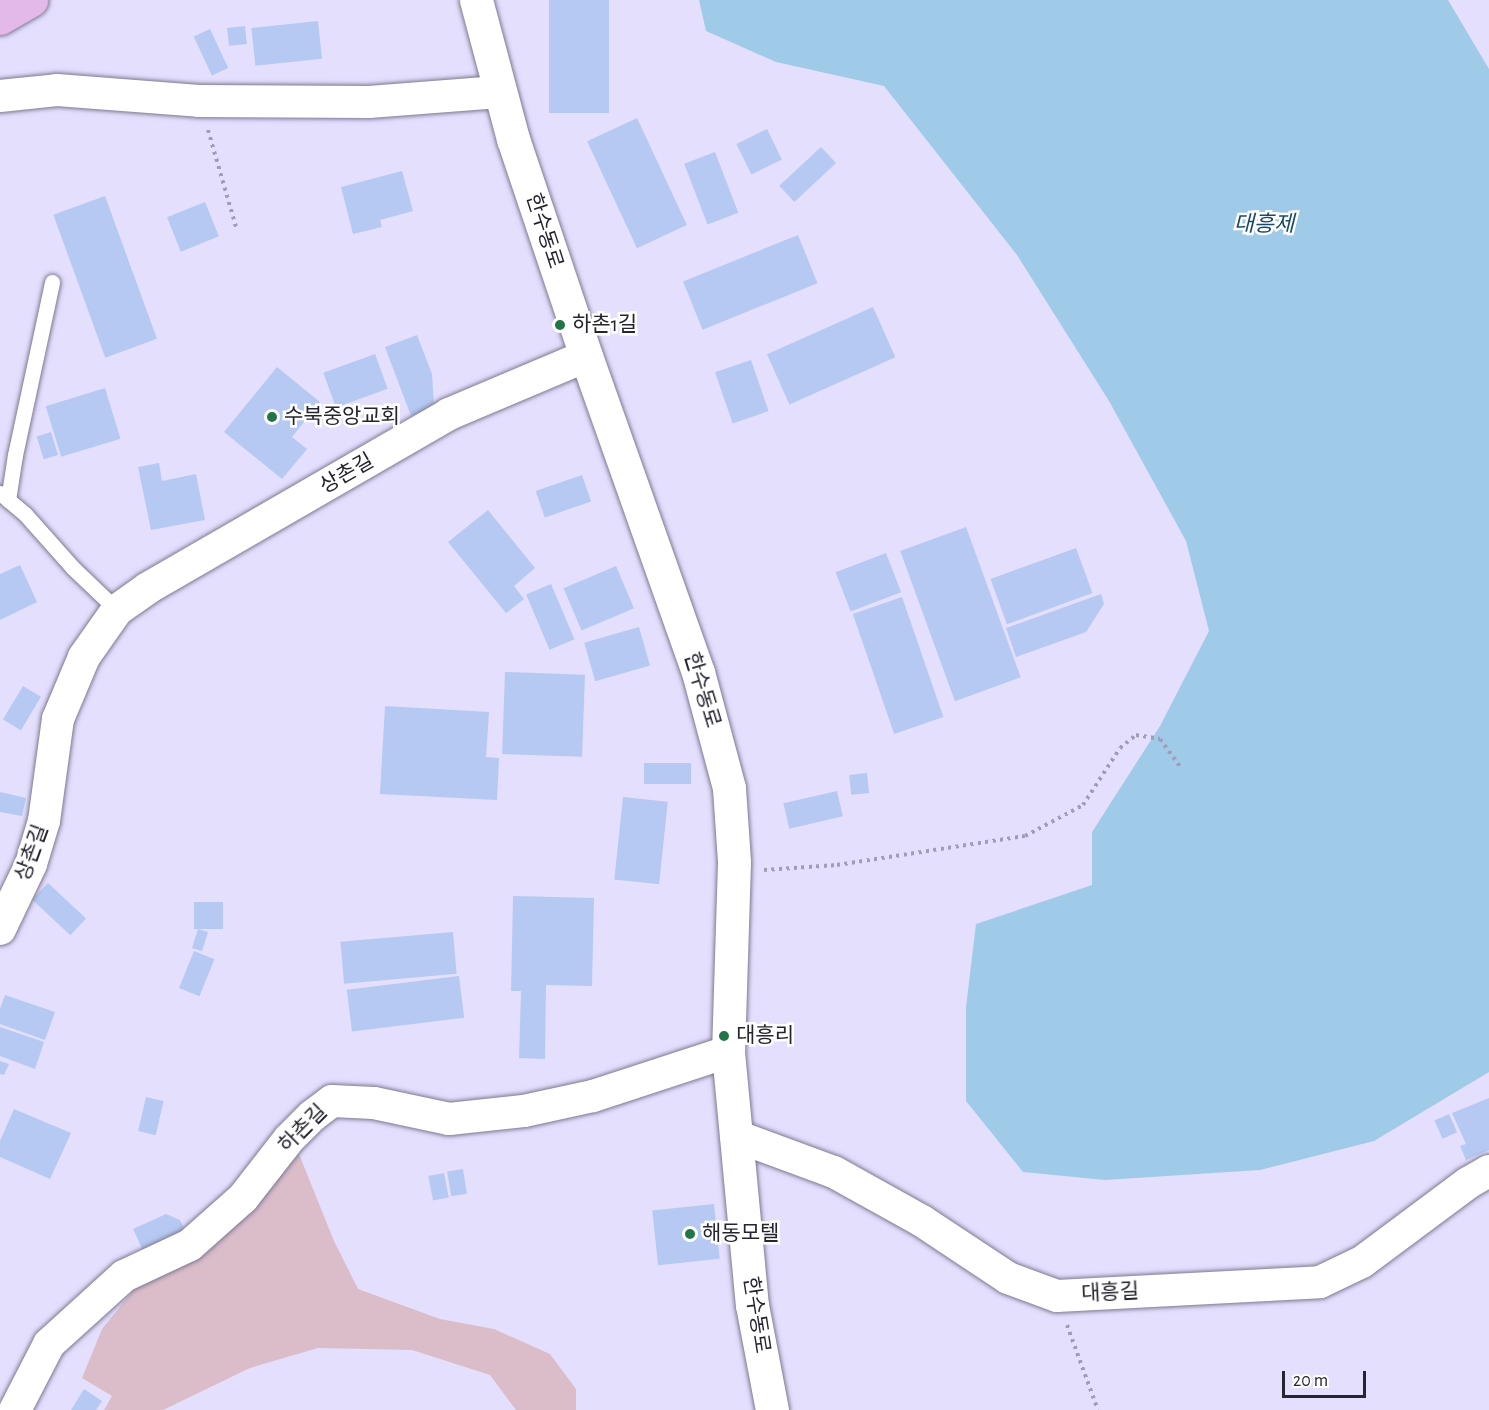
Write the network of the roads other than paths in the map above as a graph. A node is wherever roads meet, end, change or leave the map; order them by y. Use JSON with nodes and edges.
{"nodes":[{"id":1,"x":476,"y":0,"type":"edge"},
{"id":2,"x":30,"y":1,"type":"edge"},
{"id":3,"x":0,"y":18,"type":"edge"},
{"id":4,"x":499,"y":92,"type":"junction"},
{"id":5,"x":0,"y":96,"type":"edge"},
{"id":6,"x":52,"y":282,"type":"dead end"},
{"id":7,"x":586,"y":356,"type":"junction"},
{"id":8,"x":4,"y":496,"type":"edge"},
{"id":9,"x":117,"y":610,"type":"junction"},
{"id":10,"x":0,"y":929,"type":"edge"},
{"id":11,"x":728,"y":1052,"type":"junction"},
{"id":12,"x":736,"y":1136,"type":"junction"},
{"id":13,"x":1489,"y":1171,"type":"edge"},
{"id":14,"x":15,"y":1410,"type":"edge"},
{"id":15,"x":772,"y":1410,"type":"edge"}],
"edges":[{"from":1,"to":4,"type":"street","name":"한수동로"},
{"from":2,"to":3,"type":"main road"},
{"from":4,"to":5,"type":"street"},
{"from":4,"to":7,"type":"street","name":"한수동로"},
{"from":6,"to":8,"type":"lane"},
{"from":7,"to":9,"type":"street","name":"상촌길"},
{"from":7,"to":11,"type":"street","name":"한수동로"},
{"from":8,"to":9,"type":"lane"},
{"from":9,"to":10,"type":"street","name":"상촌길"},
{"from":11,"to":12,"type":"street","name":"한수동로"},
{"from":11,"to":14,"type":"street","name":"하촌길"},
{"from":12,"to":13,"type":"street","name":"대흥길"},
{"from":12,"to":15,"type":"street","name":"한수동로"}]}
